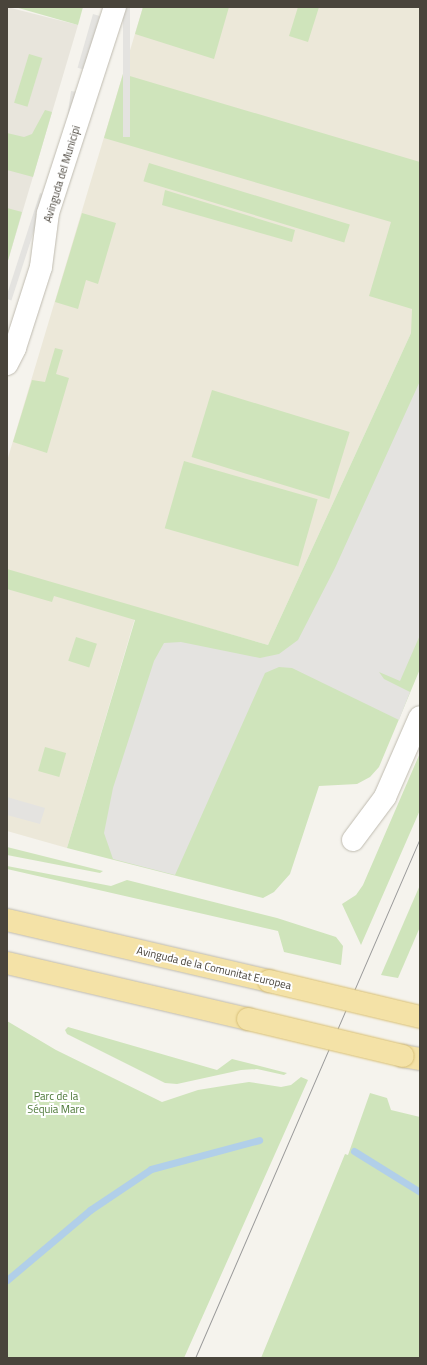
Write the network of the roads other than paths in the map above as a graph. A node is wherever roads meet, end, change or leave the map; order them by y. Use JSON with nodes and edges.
{"nodes":[{"id":1,"x":115,"y":7,"type":"edge"},
{"id":2,"x":7,"y":364,"type":"edge"},
{"id":3,"x":420,"y":717,"type":"edge"},
{"id":4,"x":352,"y":840,"type":"dead end"},
{"id":5,"x":7,"y":920,"type":"edge"},
{"id":6,"x":7,"y":963,"type":"edge"},
{"id":7,"x":420,"y":1017,"type":"edge"},
{"id":8,"x":412,"y":1058,"type":"edge"}],
"edges":[{"from":1,"to":2,"type":"street","name":"Avinguda del Municipi"},
{"from":3,"to":4,"type":"street"},
{"from":5,"to":7,"type":"main road","name":"Avinguda de la Comunitat Europea","bridge":true},
{"from":6,"to":8,"type":"main road","bridge":true}]}
